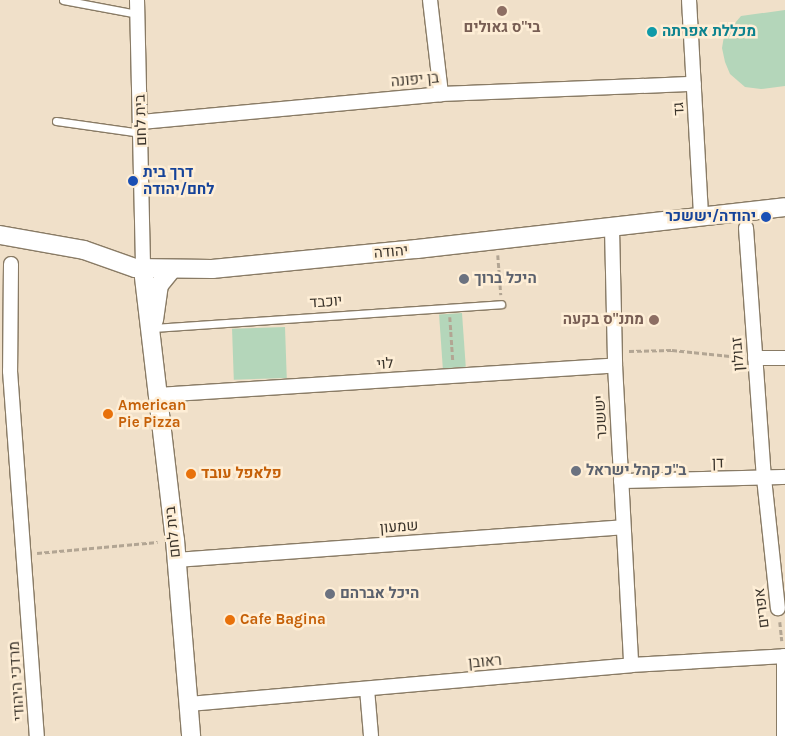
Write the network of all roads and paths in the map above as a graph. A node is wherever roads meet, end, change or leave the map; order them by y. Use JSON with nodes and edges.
{"nodes":[{"id":1,"x":63,"y":0,"type":"edge"},
{"id":2,"x":430,"y":0,"type":"edge"},
{"id":3,"x":689,"y":0,"type":"edge"},
{"id":4,"x":137,"y":7,"type":"edge"},
{"id":5,"x":694,"y":84,"type":"junction"},
{"id":6,"x":442,"y":94,"type":"junction"},
{"id":7,"x":56,"y":121,"type":"dead end"},
{"id":8,"x":141,"y":128,"type":"junction"},
{"id":9,"x":785,"y":207,"type":"edge"},
{"id":10,"x":701,"y":216,"type":"junction"},
{"id":11,"x":612,"y":228,"type":"junction"},
{"id":12,"x":746,"y":228,"type":"dead end"},
{"id":13,"x":0,"y":235,"type":"edge"},
{"id":14,"x":498,"y":240,"type":"junction"},
{"id":15,"x":11,"y":264,"type":"dead end"},
{"id":16,"x":143,"y":269,"type":"junction"},
{"id":17,"x":171,"y":270,"type":"junction"},
{"id":18,"x":501,"y":304,"type":"joint"},
{"id":19,"x":450,"y":312,"type":"dead end"},
{"id":20,"x":152,"y":328,"type":"junction"},
{"id":21,"x":615,"y":358,"type":"junction"},
{"id":22,"x":755,"y":358,"type":"junction"},
{"id":23,"x":785,"y":358,"type":"edge"},
{"id":24,"x":454,"y":375,"type":"junction"},
{"id":25,"x":157,"y":395,"type":"junction"},
{"id":26,"x":785,"y":477,"type":"edge"},
{"id":27,"x":764,"y":478,"type":"junction"},
{"id":28,"x":621,"y":481,"type":"junction"},
{"id":29,"x":624,"y":527,"type":"junction"},
{"id":30,"x":161,"y":542,"type":"dead end"},
{"id":31,"x":32,"y":553,"type":"dead end"},
{"id":32,"x":176,"y":560,"type":"junction"},
{"id":33,"x":778,"y":608,"type":"joint"},
{"id":34,"x":784,"y":656,"type":"edge"},
{"id":35,"x":631,"y":665,"type":"junction"},
{"id":36,"x":367,"y":689,"type":"junction"},
{"id":37,"x":189,"y":704,"type":"junction"},
{"id":38,"x":32,"y":736,"type":"edge"},
{"id":39,"x":38,"y":736,"type":"edge"},
{"id":40,"x":191,"y":736,"type":"edge"},
{"id":41,"x":371,"y":736,"type":"edge"},
{"id":42,"x":784,"y":736,"type":"edge"}],
"edges":[{"from":1,"to":4,"type":"lane"},
{"from":2,"to":6,"type":"street"},
{"from":3,"to":5,"type":"street","name":"גד"},
{"from":4,"to":8,"type":"street","name":"בית לחם"},
{"from":5,"to":6,"type":"street","name":"בן יפונה"},
{"from":5,"to":10,"type":"street","name":"גד"},
{"from":6,"to":8,"type":"street","name":"בן יפונה"},
{"from":7,"to":8,"type":"lane"},
{"from":8,"to":16,"type":"street","name":"בית לחם"},
{"from":9,"to":10,"type":"street","name":"יהודה"},
{"from":10,"to":11,"type":"street","name":"יהודה"},
{"from":11,"to":14,"type":"street","name":"יהודה"},
{"from":11,"to":21,"type":"street","name":"יששכר"},
{"from":12,"to":22,"type":"street","name":"זבולון"},
{"from":13,"to":16,"type":"street","name":"יהודה"},
{"from":14,"to":17,"type":"street","name":"יהודה"},
{"from":14,"to":18,"type":"path"},
{"from":15,"to":39,"type":"street","name":"מרדכי היהודי"},
{"from":16,"to":17,"type":"street","name":"יהודה"},
{"from":16,"to":20,"type":"street","name":"בית לחם"},
{"from":17,"to":20,"type":"street","name":"בית לחם"},
{"from":18,"to":20,"type":"lane","name":"יוכבד"},
{"from":19,"to":24,"type":"path"},
{"from":20,"to":25,"type":"street","name":"בית לחם"},
{"from":21,"to":22,"type":"path"},
{"from":21,"to":24,"type":"street","name":"לוי"},
{"from":21,"to":28,"type":"street","name":"יששכר"},
{"from":22,"to":23,"type":"street"},
{"from":22,"to":27,"type":"street","name":"זבולון"},
{"from":24,"to":25,"type":"street","name":"לוי"},
{"from":25,"to":32,"type":"street","name":"בית לחם"},
{"from":26,"to":27,"type":"street","name":"דן"},
{"from":27,"to":28,"type":"street","name":"דן"},
{"from":27,"to":33,"type":"street","name":"אפרים"},
{"from":28,"to":29,"type":"street","name":"יששכר"},
{"from":29,"to":32,"type":"street","name":"שמעון"},
{"from":29,"to":35,"type":"street","name":"יששכר"},
{"from":30,"to":31,"type":"path"},
{"from":32,"to":37,"type":"street","name":"בית לחם"},
{"from":33,"to":34,"type":"path","name":"אפרים"},
{"from":34,"to":35,"type":"street","name":"ראובן"},
{"from":34,"to":42,"type":"street"},
{"from":35,"to":36,"type":"street","name":"ראובן"},
{"from":36,"to":37,"type":"street","name":"ראובן"},
{"from":36,"to":41,"type":"street"},
{"from":37,"to":40,"type":"street","name":"בית לחם"},
{"from":38,"to":39,"type":"lane"}]}
